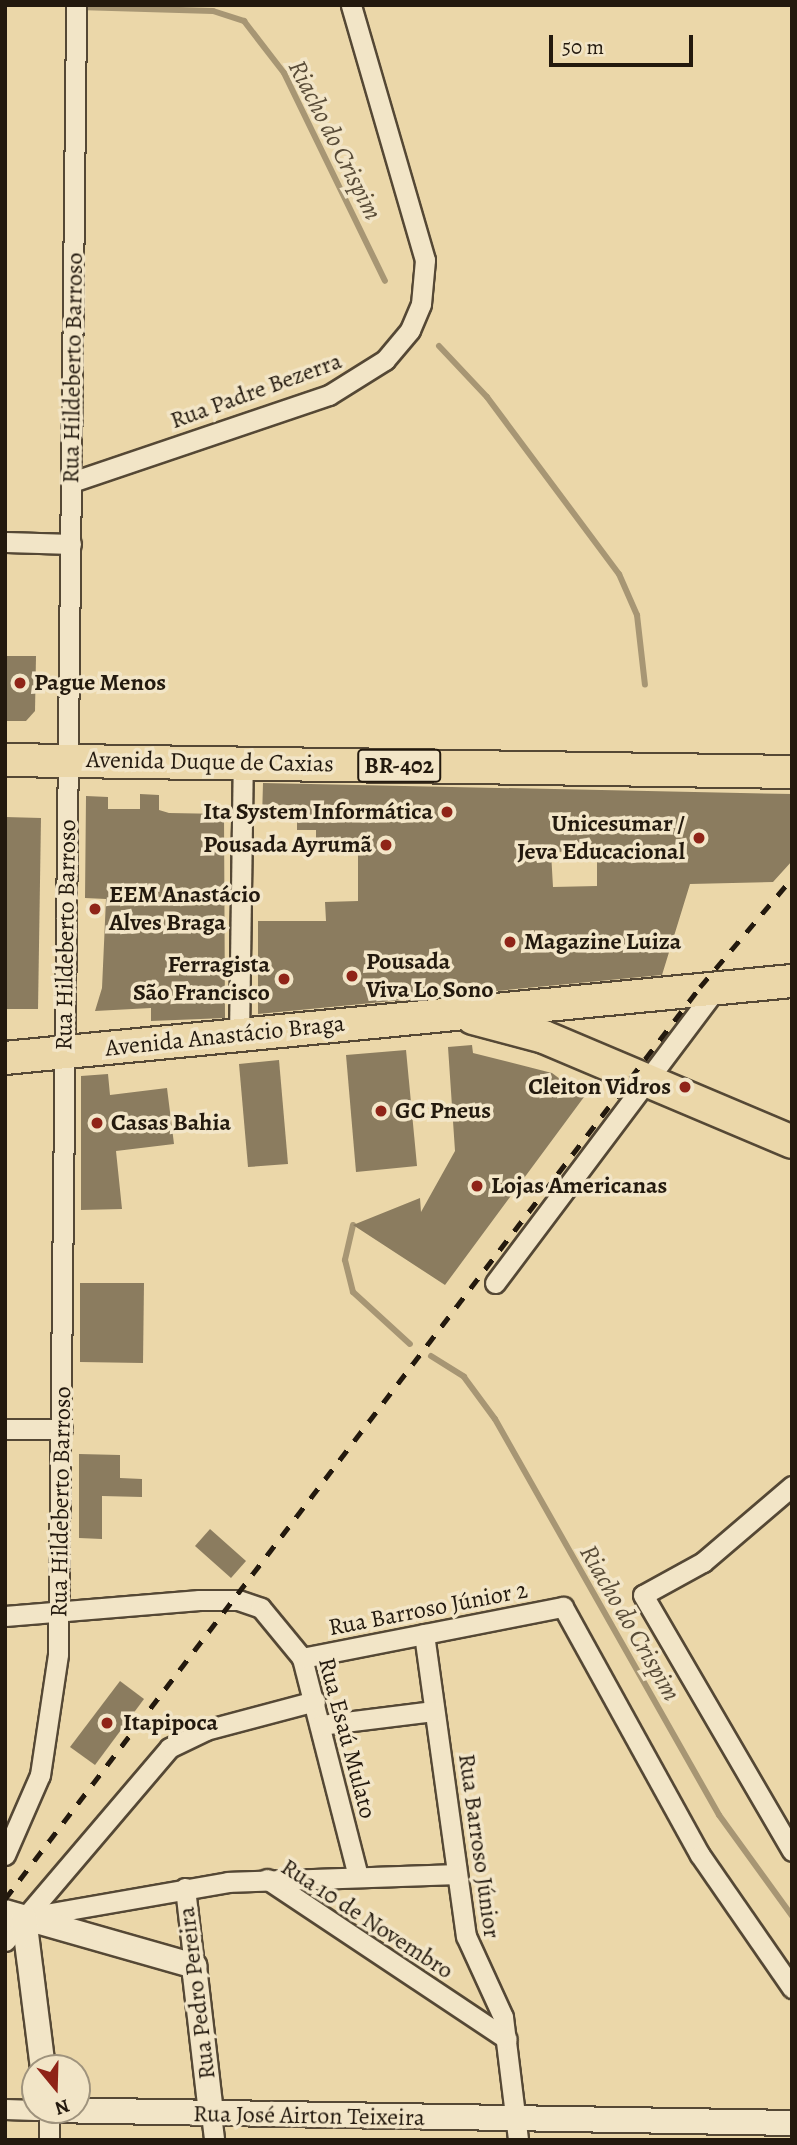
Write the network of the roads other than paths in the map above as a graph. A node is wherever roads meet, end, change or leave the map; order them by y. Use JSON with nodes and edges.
{"nodes":[{"id":1,"x":76,"y":5,"type":"edge"},
{"id":2,"x":351,"y":5,"type":"edge"},
{"id":3,"x":72,"y":482,"type":"junction"},
{"id":4,"x":5,"y":542,"type":"edge"},
{"id":5,"x":71,"y":544,"type":"junction"},
{"id":6,"x":5,"y":760,"type":"edge"},
{"id":7,"x":68,"y":760,"type":"junction"},
{"id":8,"x":243,"y":763,"type":"junction"},
{"id":9,"x":792,"y":772,"type":"edge"},
{"id":10,"x":792,"y":981,"type":"edge"},
{"id":11,"x":719,"y":985,"type":"junction"},
{"id":12,"x":444,"y":1013,"type":"junction"},
{"id":13,"x":239,"y":1036,"type":"junction"},
{"id":14,"x":65,"y":1053,"type":"junction"},
{"id":15,"x":5,"y":1058,"type":"edge"},
{"id":16,"x":640,"y":1078,"type":"junction"},
{"id":17,"x":792,"y":1142,"type":"edge"},
{"id":18,"x":495,"y":1283,"type":"dead end"},
{"id":19,"x":5,"y":1429,"type":"edge"},
{"id":20,"x":62,"y":1429,"type":"junction"},
{"id":21,"x":792,"y":1486,"type":"edge"},
{"id":22,"x":60,"y":1611,"type":"junction"},
{"id":23,"x":5,"y":1616,"type":"edge"},
{"id":24,"x":424,"y":1634,"type":"junction"},
{"id":25,"x":302,"y":1658,"type":"junction"},
{"id":26,"x":315,"y":1702,"type":"junction"},
{"id":27,"x":434,"y":1711,"type":"junction"},
{"id":28,"x":321,"y":1725,"type":"junction"},
{"id":29,"x":792,"y":1851,"type":"edge"},
{"id":30,"x":5,"y":1855,"type":"edge"},
{"id":31,"x":456,"y":1874,"type":"junction"},
{"id":32,"x":358,"y":1876,"type":"junction"},
{"id":33,"x":267,"y":1879,"type":"junction"},
{"id":34,"x":185,"y":1888,"type":"junction"},
{"id":35,"x":15,"y":1915,"type":"edge"},
{"id":36,"x":5,"y":1941,"type":"edge"},
{"id":37,"x":194,"y":1966,"type":"junction"},
{"id":38,"x":792,"y":1988,"type":"edge"},
{"id":39,"x":507,"y":2039,"type":"junction"},
{"id":40,"x":40,"y":2054,"type":"edge"},
{"id":41,"x":91,"y":2111,"type":"edge"},
{"id":42,"x":211,"y":2114,"type":"junction"},
{"id":43,"x":792,"y":2123,"type":"edge"},
{"id":44,"x":517,"y":2130,"type":"edge"},
{"id":45,"x":214,"y":2140,"type":"edge"}],
"edges":[{"from":1,"to":3,"type":"street","name":"Rua Hildeberto Barroso"},
{"from":2,"to":3,"type":"street","name":"Rua Padre Bezerra"},
{"from":3,"to":5,"type":"street","name":"Rua Hildeberto Barroso"},
{"from":4,"to":5,"type":"street"},
{"from":5,"to":7,"type":"street","name":"Rua Hildeberto Barroso"},
{"from":6,"to":7,"type":"main road","name":"Avenida Duque de Caxias","number":"BR-402"},
{"from":7,"to":8,"type":"main road","name":"Avenida Duque de Caxias","number":"BR-402"},
{"from":7,"to":14,"type":"street","name":"Rua Hildeberto Barroso"},
{"from":8,"to":9,"type":"main road","name":"Avenida Duque de Caxias","number":"BR-402"},
{"from":8,"to":13,"type":"street"},
{"from":10,"to":11,"type":"main road","name":"Avenida Anastácio Braga"},
{"from":11,"to":12,"type":"main road","name":"Avenida Anastácio Braga"},
{"from":11,"to":16,"type":"street"},
{"from":12,"to":13,"type":"main road","name":"Avenida Anastácio Braga"},
{"from":12,"to":16,"type":"main road","name":"Avenida Anastácio Braga"},
{"from":13,"to":14,"type":"main road","name":"Avenida Anastácio Braga"},
{"from":14,"to":15,"type":"main road","name":"Avenida Anastácio Braga"},
{"from":14,"to":20,"type":"street","name":"Rua Hildeberto Barroso"},
{"from":16,"to":17,"type":"main road","name":"Avenida Anastácio Braga"},
{"from":16,"to":18,"type":"street"},
{"from":19,"to":20,"type":"street"},
{"from":20,"to":22,"type":"street","name":"Rua Hildeberto Barroso"},
{"from":21,"to":29,"type":"street"},
{"from":22,"to":23,"type":"street"},
{"from":22,"to":25,"type":"street","name":"Rua Esaú Mulato"},
{"from":22,"to":30,"type":"street","name":"Rua Hildeberto Barroso"},
{"from":24,"to":25,"type":"street","name":"Rua Barroso Júnior 2"},
{"from":24,"to":27,"type":"street","name":"Rua Barroso Júnior"},
{"from":24,"to":38,"type":"street","name":"Rua Barroso Júnior 2"},
{"from":25,"to":26,"type":"street","name":"Rua Esaú Mulato"},
{"from":26,"to":28,"type":"street","name":"Rua Esaú Mulato"},
{"from":26,"to":35,"type":"street"},
{"from":27,"to":28,"type":"street"},
{"from":27,"to":31,"type":"street","name":"Rua Barroso Júnior"},
{"from":28,"to":32,"type":"street","name":"Rua Esaú Mulato"},
{"from":31,"to":32,"type":"street"},
{"from":31,"to":39,"type":"street","name":"Rua Barroso Júnior"},
{"from":32,"to":33,"type":"street"},
{"from":33,"to":34,"type":"street","name":"Rua 10 de Novembro"},
{"from":33,"to":39,"type":"street","name":"Rua 10 de Novembro"},
{"from":34,"to":35,"type":"street","name":"Rua 10 de Novembro"},
{"from":34,"to":37,"type":"street","name":"Rua Pedro Pereira"},
{"from":35,"to":36,"type":"street"},
{"from":35,"to":37,"type":"street"},
{"from":35,"to":40,"type":"street"},
{"from":37,"to":42,"type":"street","name":"Rua Pedro Pereira"},
{"from":39,"to":44,"type":"street","name":"Rua Barroso Júnior"},
{"from":41,"to":42,"type":"street","name":"Rua José Airton Teixeira"},
{"from":42,"to":44,"type":"street","name":"Rua José Airton Teixeira"},
{"from":42,"to":45,"type":"street","name":"Rua Pedro Pereira"},
{"from":43,"to":44,"type":"street","name":"Rua José Airton Teixeira"}]}
